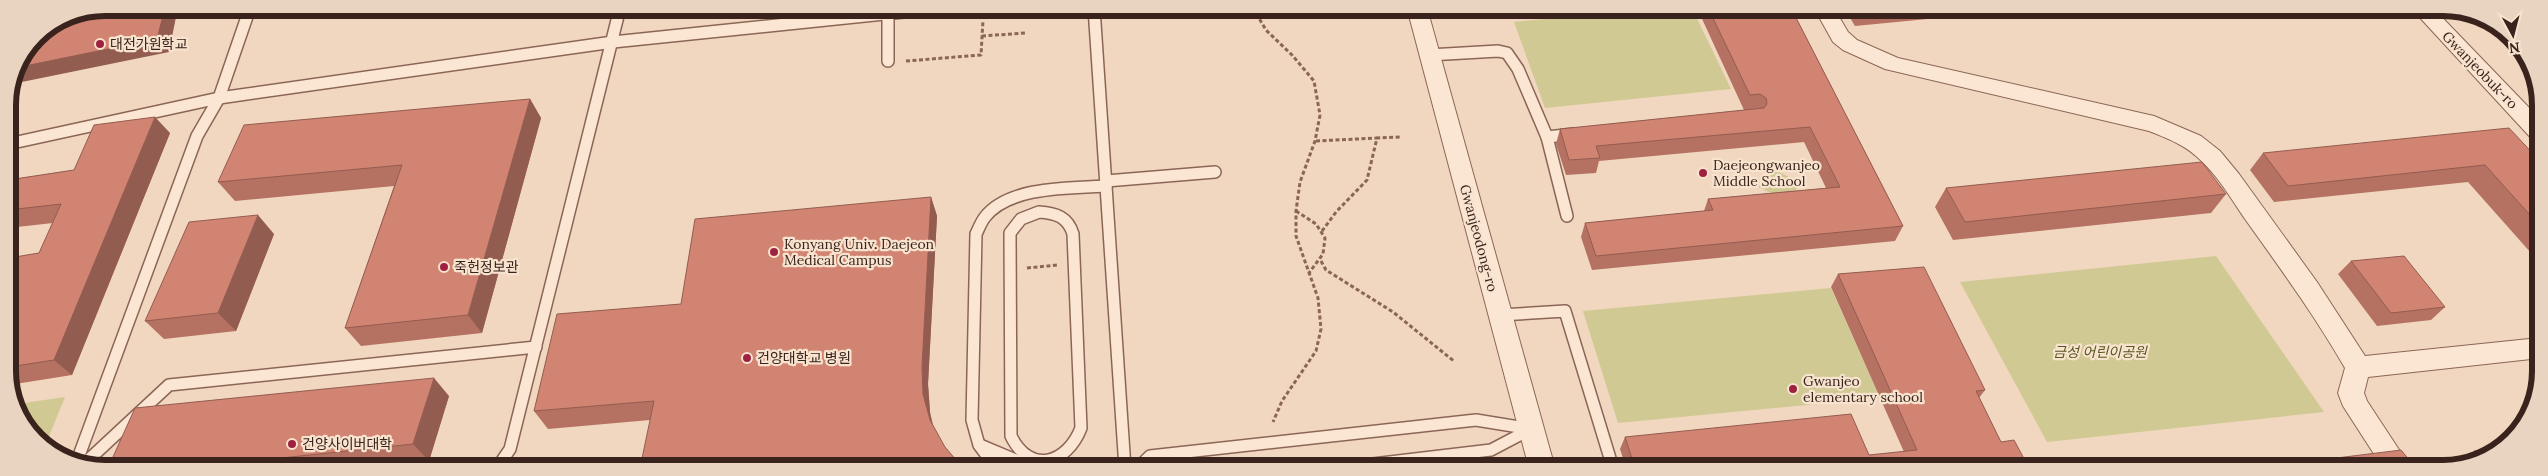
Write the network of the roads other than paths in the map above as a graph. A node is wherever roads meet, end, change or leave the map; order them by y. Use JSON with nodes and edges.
{"nodes":[{"id":1,"x":247,"y":16,"type":"edge"},
{"id":2,"x":618,"y":16,"type":"edge"},
{"id":3,"x":843,"y":16,"type":"edge"},
{"id":4,"x":887,"y":16,"type":"edge"},
{"id":5,"x":1095,"y":16,"type":"edge"},
{"id":6,"x":1419,"y":16,"type":"edge"},
{"id":7,"x":1828,"y":16,"type":"edge"},
{"id":8,"x":2429,"y":16,"type":"edge"},
{"id":9,"x":613,"y":42,"type":"junction"},
{"id":10,"x":1430,"y":55,"type":"junction"},
{"id":11,"x":888,"y":61,"type":"dead end"},
{"id":12,"x":219,"y":98,"type":"junction"},
{"id":13,"x":2532,"y":125,"type":"edge"},
{"id":14,"x":1586,"y":133,"type":"edge"},
{"id":15,"x":1547,"y":137,"type":"junction"},
{"id":16,"x":16,"y":142,"type":"edge"},
{"id":17,"x":1215,"y":172,"type":"dead end"},
{"id":18,"x":1106,"y":183,"type":"junction"},
{"id":19,"x":1567,"y":216,"type":"dead end"},
{"id":20,"x":1500,"y":315,"type":"junction"},
{"id":21,"x":536,"y":347,"type":"junction"},
{"id":22,"x":2532,"y":349,"type":"edge"},
{"id":23,"x":2358,"y":367,"type":"junction"},
{"id":24,"x":1531,"y":429,"type":"junction"},
{"id":25,"x":978,"y":445,"type":"junction"},
{"id":26,"x":1014,"y":445,"type":"junction"},
{"id":27,"x":79,"y":456,"type":"edge"},
{"id":28,"x":90,"y":458,"type":"edge"},
{"id":29,"x":502,"y":460,"type":"edge"},
{"id":30,"x":990,"y":460,"type":"edge"},
{"id":31,"x":1010,"y":460,"type":"edge"},
{"id":32,"x":1019,"y":460,"type":"edge"},
{"id":33,"x":1040,"y":460,"type":"joint"},
{"id":34,"x":1124,"y":460,"type":"edge"},
{"id":35,"x":1146,"y":460,"type":"edge"},
{"id":36,"x":1407,"y":460,"type":"edge"},
{"id":37,"x":1540,"y":460,"type":"edge"},
{"id":38,"x":1611,"y":460,"type":"edge"},
{"id":39,"x":2393,"y":460,"type":"edge"}],
"edges":[{"from":1,"to":12,"type":"lane"},
{"from":2,"to":9,"type":"lane"},
{"from":3,"to":9,"type":"lane"},
{"from":4,"to":11,"type":"lane"},
{"from":5,"to":18,"type":"lane"},
{"from":6,"to":10,"type":"street","name":"Gwanjeodong-ro"},
{"from":7,"to":23,"type":"street"},
{"from":8,"to":13,"type":"street","name":"Gwanjeobuk-ro"},
{"from":9,"to":12,"type":"lane"},
{"from":9,"to":21,"type":"lane"},
{"from":10,"to":15,"type":"lane"},
{"from":10,"to":20,"type":"street","name":"Gwanjeodong-ro"},
{"from":12,"to":16,"type":"lane"},
{"from":12,"to":27,"type":"lane"},
{"from":14,"to":15,"type":"lane"},
{"from":15,"to":19,"type":"lane"},
{"from":17,"to":18,"type":"lane"},
{"from":18,"to":25,"type":"lane"},
{"from":18,"to":34,"type":"lane"},
{"from":20,"to":24,"type":"street","name":"Gwanjeodong-ro"},
{"from":20,"to":38,"type":"lane"},
{"from":21,"to":28,"type":"lane"},
{"from":21,"to":29,"type":"lane"},
{"from":22,"to":23,"type":"street"},
{"from":23,"to":39,"type":"street"},
{"from":24,"to":35,"type":"lane"},
{"from":24,"to":36,"type":"lane"},
{"from":24,"to":37,"type":"street","name":"Gwanjeodong-ro"},
{"from":25,"to":30,"type":"lane"},
{"from":25,"to":31,"type":"lane"},
{"from":26,"to":32,"type":"lane"},
{"from":26,"to":33,"type":"lane"},
{"from":26,"to":33,"type":"lane"}]}
